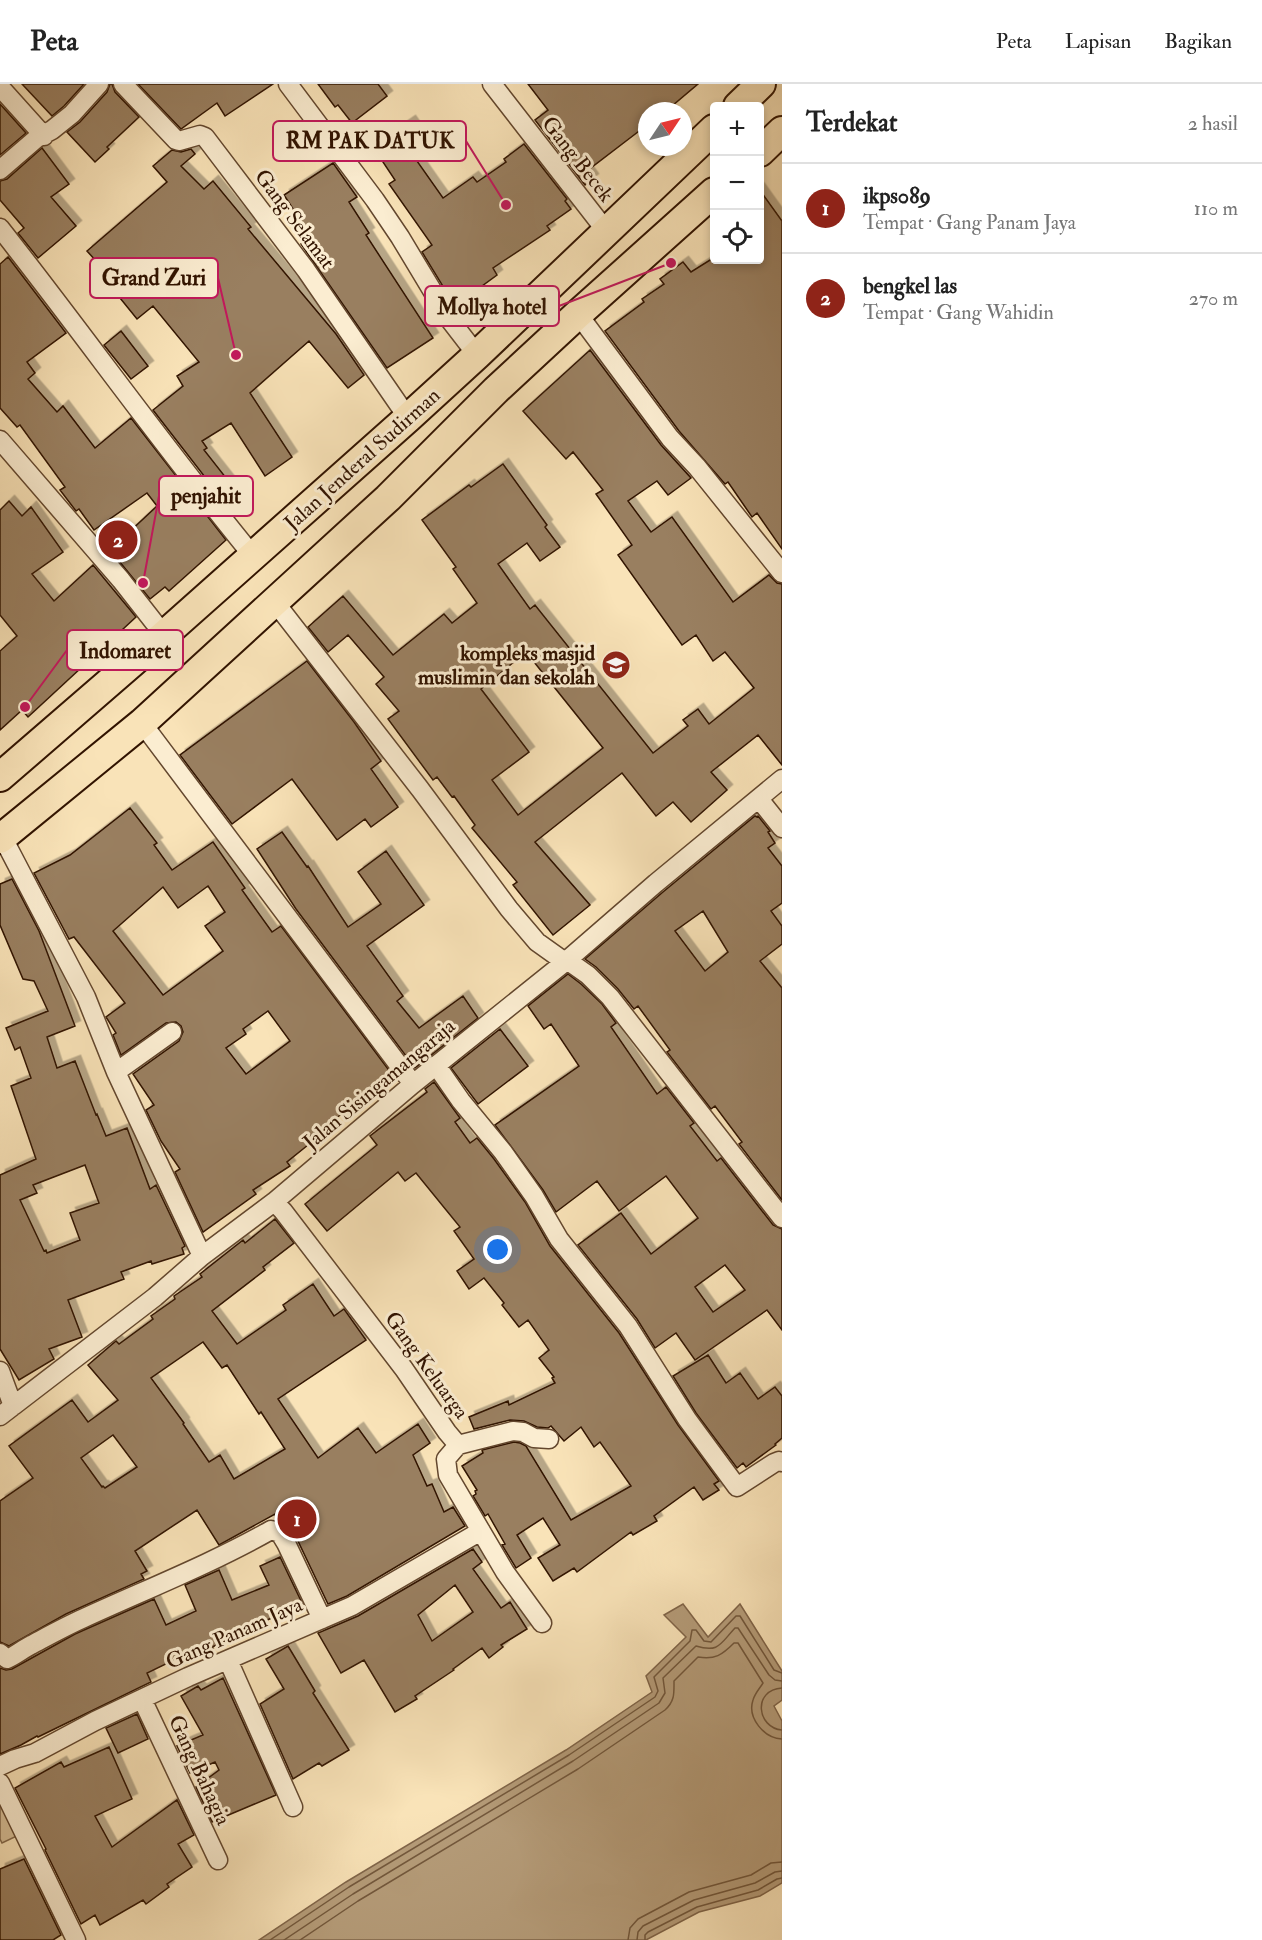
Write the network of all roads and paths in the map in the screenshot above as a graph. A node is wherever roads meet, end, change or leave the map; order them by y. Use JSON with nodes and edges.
{"nodes":[{"id":1,"x":99,"y":84,"type":"edge"},
{"id":2,"x":123,"y":84,"type":"edge"},
{"id":3,"x":288,"y":84,"type":"edge"},
{"id":4,"x":492,"y":84,"type":"edge"},
{"id":5,"x":761,"y":84,"type":"edge"},
{"id":6,"x":0,"y":87,"type":"edge"},
{"id":7,"x":742,"y":102,"type":"edge"},
{"id":8,"x":782,"y":131,"type":"edge"},
{"id":9,"x":710,"y":133,"type":"edge"},
{"id":10,"x":44,"y":136,"type":"junction"},
{"id":11,"x":764,"y":147,"type":"edge"},
{"id":12,"x":0,"y":170,"type":"edge"},
{"id":13,"x":710,"y":196,"type":"edge"},
{"id":14,"x":0,"y":228,"type":"edge"},
{"id":15,"x":607,"y":232,"type":"junction"},
{"id":16,"x":578,"y":314,"type":"junction"},
{"id":17,"x":477,"y":355,"type":"junction"},
{"id":18,"x":408,"y":418,"type":"junction"},
{"id":19,"x":0,"y":440,"type":"edge"},
{"id":20,"x":253,"y":556,"type":"junction"},
{"id":21,"x":782,"y":573,"type":"edge"},
{"id":22,"x":274,"y":601,"type":"junction"},
{"id":23,"x":164,"y":635,"type":"junction"},
{"id":24,"x":142,"y":723,"type":"junction"},
{"id":25,"x":0,"y":777,"type":"edge"},
{"id":26,"x":782,"y":779,"type":"edge"},
{"id":27,"x":759,"y":799,"type":"junction"},
{"id":28,"x":782,"y":828,"type":"edge"},
{"id":29,"x":1,"y":839,"type":"edge"},
{"id":30,"x":565,"y":962,"type":"junction"},
{"id":31,"x":172,"y":1032,"type":"dead end"},
{"id":32,"x":436,"y":1065,"type":"junction"},
{"id":33,"x":116,"y":1072,"type":"junction"},
{"id":34,"x":413,"y":1084,"type":"junction"},
{"id":35,"x":273,"y":1202,"type":"junction"},
{"id":36,"x":782,"y":1218,"type":"edge"},
{"id":37,"x":202,"y":1256,"type":"junction"},
{"id":38,"x":0,"y":1371,"type":"edge"},
{"id":39,"x":6,"y":1411,"type":"edge"},
{"id":40,"x":549,"y":1439,"type":"dead end"},
{"id":41,"x":458,"y":1445,"type":"junction"},
{"id":42,"x":782,"y":1462,"type":"edge"},
{"id":43,"x":481,"y":1531,"type":"junction"},
{"id":44,"x":322,"y":1619,"type":"junction"},
{"id":45,"x":542,"y":1623,"type":"dead end"},
{"id":46,"x":0,"y":1653,"type":"edge"},
{"id":47,"x":228,"y":1660,"type":"junction"},
{"id":48,"x":142,"y":1699,"type":"junction"},
{"id":49,"x":0,"y":1766,"type":"edge"},
{"id":50,"x":0,"y":1783,"type":"edge"},
{"id":51,"x":293,"y":1807,"type":"dead end"},
{"id":52,"x":218,"y":1860,"type":"dead end"},
{"id":53,"x":76,"y":1940,"type":"edge"}],
"edges":[{"from":1,"to":10,"type":"street"},
{"from":2,"to":18,"type":"street","name":"Gang Selamat"},
{"from":3,"to":17,"type":"street"},
{"from":4,"to":15,"type":"street","name":"Gang Becek"},
{"from":5,"to":7,"type":"main road"},
{"from":6,"to":10,"type":"street"},
{"from":8,"to":11,"type":"main road"},
{"from":9,"to":15,"type":"main road","name":"Jalan Jenderal Sudirman"},
{"from":10,"to":12,"type":"street"},
{"from":13,"to":16,"type":"main road","name":"Jalan Jenderal Sudirman"},
{"from":14,"to":20,"type":"street"},
{"from":15,"to":17,"type":"main road","name":"Jalan Jenderal Sudirman"},
{"from":16,"to":21,"type":"street"},
{"from":16,"to":22,"type":"main road","name":"Jalan Jenderal Sudirman"},
{"from":17,"to":18,"type":"main road","name":"Jalan Jenderal Sudirman"},
{"from":18,"to":20,"type":"main road","name":"Jalan Jenderal Sudirman"},
{"from":19,"to":23,"type":"street"},
{"from":20,"to":23,"type":"main road","name":"Jalan Jenderal Sudirman"},
{"from":22,"to":24,"type":"main road","name":"Jalan Jenderal Sudirman"},
{"from":22,"to":30,"type":"street"},
{"from":23,"to":25,"type":"main road","name":"Jalan Jenderal Sudirman"},
{"from":24,"to":29,"type":"main road","name":"Jalan Jenderal Sudirman"},
{"from":24,"to":34,"type":"street"},
{"from":26,"to":27,"type":"street","name":"Jalan Sisingamangaraja"},
{"from":27,"to":28,"type":"street"},
{"from":27,"to":30,"type":"street","name":"Jalan Sisingamangaraja"},
{"from":29,"to":33,"type":"street"},
{"from":30,"to":32,"type":"street","name":"Jalan Sisingamangaraja"},
{"from":30,"to":36,"type":"street"},
{"from":31,"to":33,"type":"street"},
{"from":32,"to":34,"type":"street","name":"Jalan Sisingamangaraja"},
{"from":32,"to":42,"type":"street"},
{"from":33,"to":37,"type":"street"},
{"from":34,"to":35,"type":"street","name":"Jalan Sisingamangaraja"},
{"from":35,"to":37,"type":"street","name":"Jalan Sisingamangaraja"},
{"from":35,"to":41,"type":"street","name":"Gang Keluarga"},
{"from":37,"to":39,"type":"street","name":"Jalan Sisingamangaraja"},
{"from":38,"to":39,"type":"street"},
{"from":40,"to":41,"type":"street"},
{"from":41,"to":43,"type":"street","name":"Gang Keluarga"},
{"from":43,"to":44,"type":"street","name":"Gang Panam Jaya"},
{"from":43,"to":45,"type":"street","name":"Gang Keluarga"},
{"from":44,"to":46,"type":"street"},
{"from":44,"to":47,"type":"street","name":"Gang Panam Jaya"},
{"from":47,"to":48,"type":"street","name":"Gang Panam Jaya"},
{"from":47,"to":51,"type":"street"},
{"from":48,"to":49,"type":"street","name":"Gang Panam Jaya"},
{"from":48,"to":52,"type":"street","name":"Gang Bahagia"},
{"from":50,"to":53,"type":"street"}]}
